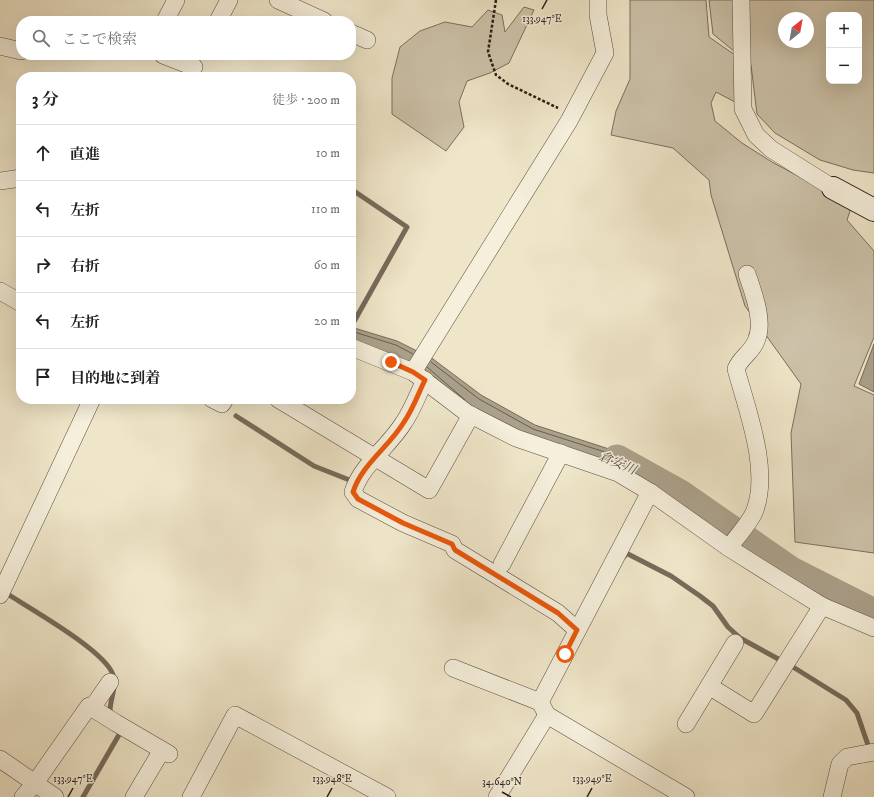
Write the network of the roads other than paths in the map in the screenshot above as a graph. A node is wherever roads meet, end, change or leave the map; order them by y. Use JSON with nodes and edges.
{"nodes":[{"id":1,"x":176,"y":0,"type":"edge"},
{"id":2,"x":229,"y":0,"type":"edge"},
{"id":3,"x":278,"y":0,"type":"edge"},
{"id":4,"x":598,"y":0,"type":"edge"},
{"id":5,"x":741,"y":0,"type":"edge"},
{"id":6,"x":168,"y":16,"type":"edge"},
{"id":7,"x":221,"y":16,"type":"edge"},
{"id":8,"x":313,"y":16,"type":"edge"},
{"id":9,"x":356,"y":35,"type":"edge"},
{"id":10,"x":367,"y":40,"type":"dead end"},
{"id":11,"x":0,"y":46,"type":"edge"},
{"id":12,"x":16,"y":50,"type":"edge"},
{"id":13,"x":174,"y":60,"type":"edge"},
{"id":14,"x":193,"y":68,"type":"edge"},
{"id":15,"x":16,"y":179,"type":"edge"},
{"id":16,"x":0,"y":181,"type":"edge"},
{"id":17,"x":832,"y":188,"type":"joint"},
{"id":18,"x":874,"y":210,"type":"edge"},
{"id":19,"x":747,"y":274,"type":"dead end"},
{"id":20,"x":0,"y":291,"type":"edge"},
{"id":21,"x":16,"y":300,"type":"edge"},
{"id":22,"x":356,"y":349,"type":"edge"},
{"id":23,"x":418,"y":373,"type":"junction"},
{"id":24,"x":90,"y":404,"type":"edge"},
{"id":25,"x":286,"y":404,"type":"edge"},
{"id":26,"x":471,"y":416,"type":"junction"},
{"id":27,"x":560,"y":453,"type":"junction"},
{"id":28,"x":376,"y":457,"type":"junction"},
{"id":29,"x":650,"y":492,"type":"junction"},
{"id":30,"x":734,"y":540,"type":"junction"},
{"id":31,"x":502,"y":564,"type":"dead end"},
{"id":32,"x":0,"y":594,"type":"edge"},
{"id":33,"x":822,"y":606,"type":"junction"},
{"id":34,"x":579,"y":627,"type":"junction"},
{"id":35,"x":874,"y":628,"type":"edge"},
{"id":36,"x":735,"y":643,"type":"dead end"},
{"id":37,"x":453,"y":668,"type":"dead end"},
{"id":38,"x":110,"y":682,"type":"dead end"},
{"id":39,"x":709,"y":686,"type":"junction"},
{"id":40,"x":92,"y":708,"type":"junction"},
{"id":41,"x":544,"y":708,"type":"junction"},
{"id":42,"x":686,"y":724,"type":"dead end"},
{"id":43,"x":874,"y":752,"type":"edge"},
{"id":44,"x":0,"y":759,"type":"edge"},
{"id":45,"x":35,"y":783,"type":"junction"},
{"id":46,"x":23,"y":797,"type":"edge"},
{"id":47,"x":55,"y":797,"type":"edge"},
{"id":48,"x":134,"y":797,"type":"edge"},
{"id":49,"x":192,"y":797,"type":"edge"},
{"id":50,"x":387,"y":797,"type":"edge"},
{"id":51,"x":497,"y":797,"type":"edge"},
{"id":52,"x":686,"y":797,"type":"edge"},
{"id":53,"x":832,"y":797,"type":"edge"}],
"edges":[{"from":1,"to":6,"type":"street"},
{"from":2,"to":7,"type":"street"},
{"from":3,"to":8,"type":"street"},
{"from":4,"to":23,"type":"street"},
{"from":5,"to":17,"type":"street"},
{"from":9,"to":10,"type":"street"},
{"from":11,"to":12,"type":"street"},
{"from":13,"to":14,"type":"street"},
{"from":15,"to":16,"type":"street"},
{"from":17,"to":18,"type":"street"},
{"from":19,"to":30,"type":"street"},
{"from":20,"to":21,"type":"street"},
{"from":22,"to":23,"type":"street"},
{"from":23,"to":26,"type":"street"},
{"from":23,"to":28,"type":"street"},
{"from":24,"to":32,"type":"street"},
{"from":25,"to":28,"type":"street"},
{"from":26,"to":27,"type":"street"},
{"from":26,"to":28,"type":"street"},
{"from":27,"to":29,"type":"street"},
{"from":27,"to":31,"type":"street"},
{"from":28,"to":34,"type":"street"},
{"from":29,"to":30,"type":"street"},
{"from":29,"to":34,"type":"street"},
{"from":30,"to":33,"type":"street"},
{"from":33,"to":35,"type":"street"},
{"from":33,"to":39,"type":"street"},
{"from":34,"to":41,"type":"street"},
{"from":36,"to":39,"type":"street"},
{"from":37,"to":41,"type":"street"},
{"from":38,"to":40,"type":"street"},
{"from":39,"to":42,"type":"street"},
{"from":40,"to":45,"type":"street"},
{"from":40,"to":48,"type":"street"},
{"from":41,"to":51,"type":"street"},
{"from":41,"to":52,"type":"street"},
{"from":43,"to":53,"type":"street"},
{"from":44,"to":45,"type":"street"},
{"from":45,"to":46,"type":"street"},
{"from":45,"to":47,"type":"street"},
{"from":49,"to":50,"type":"street"}]}
